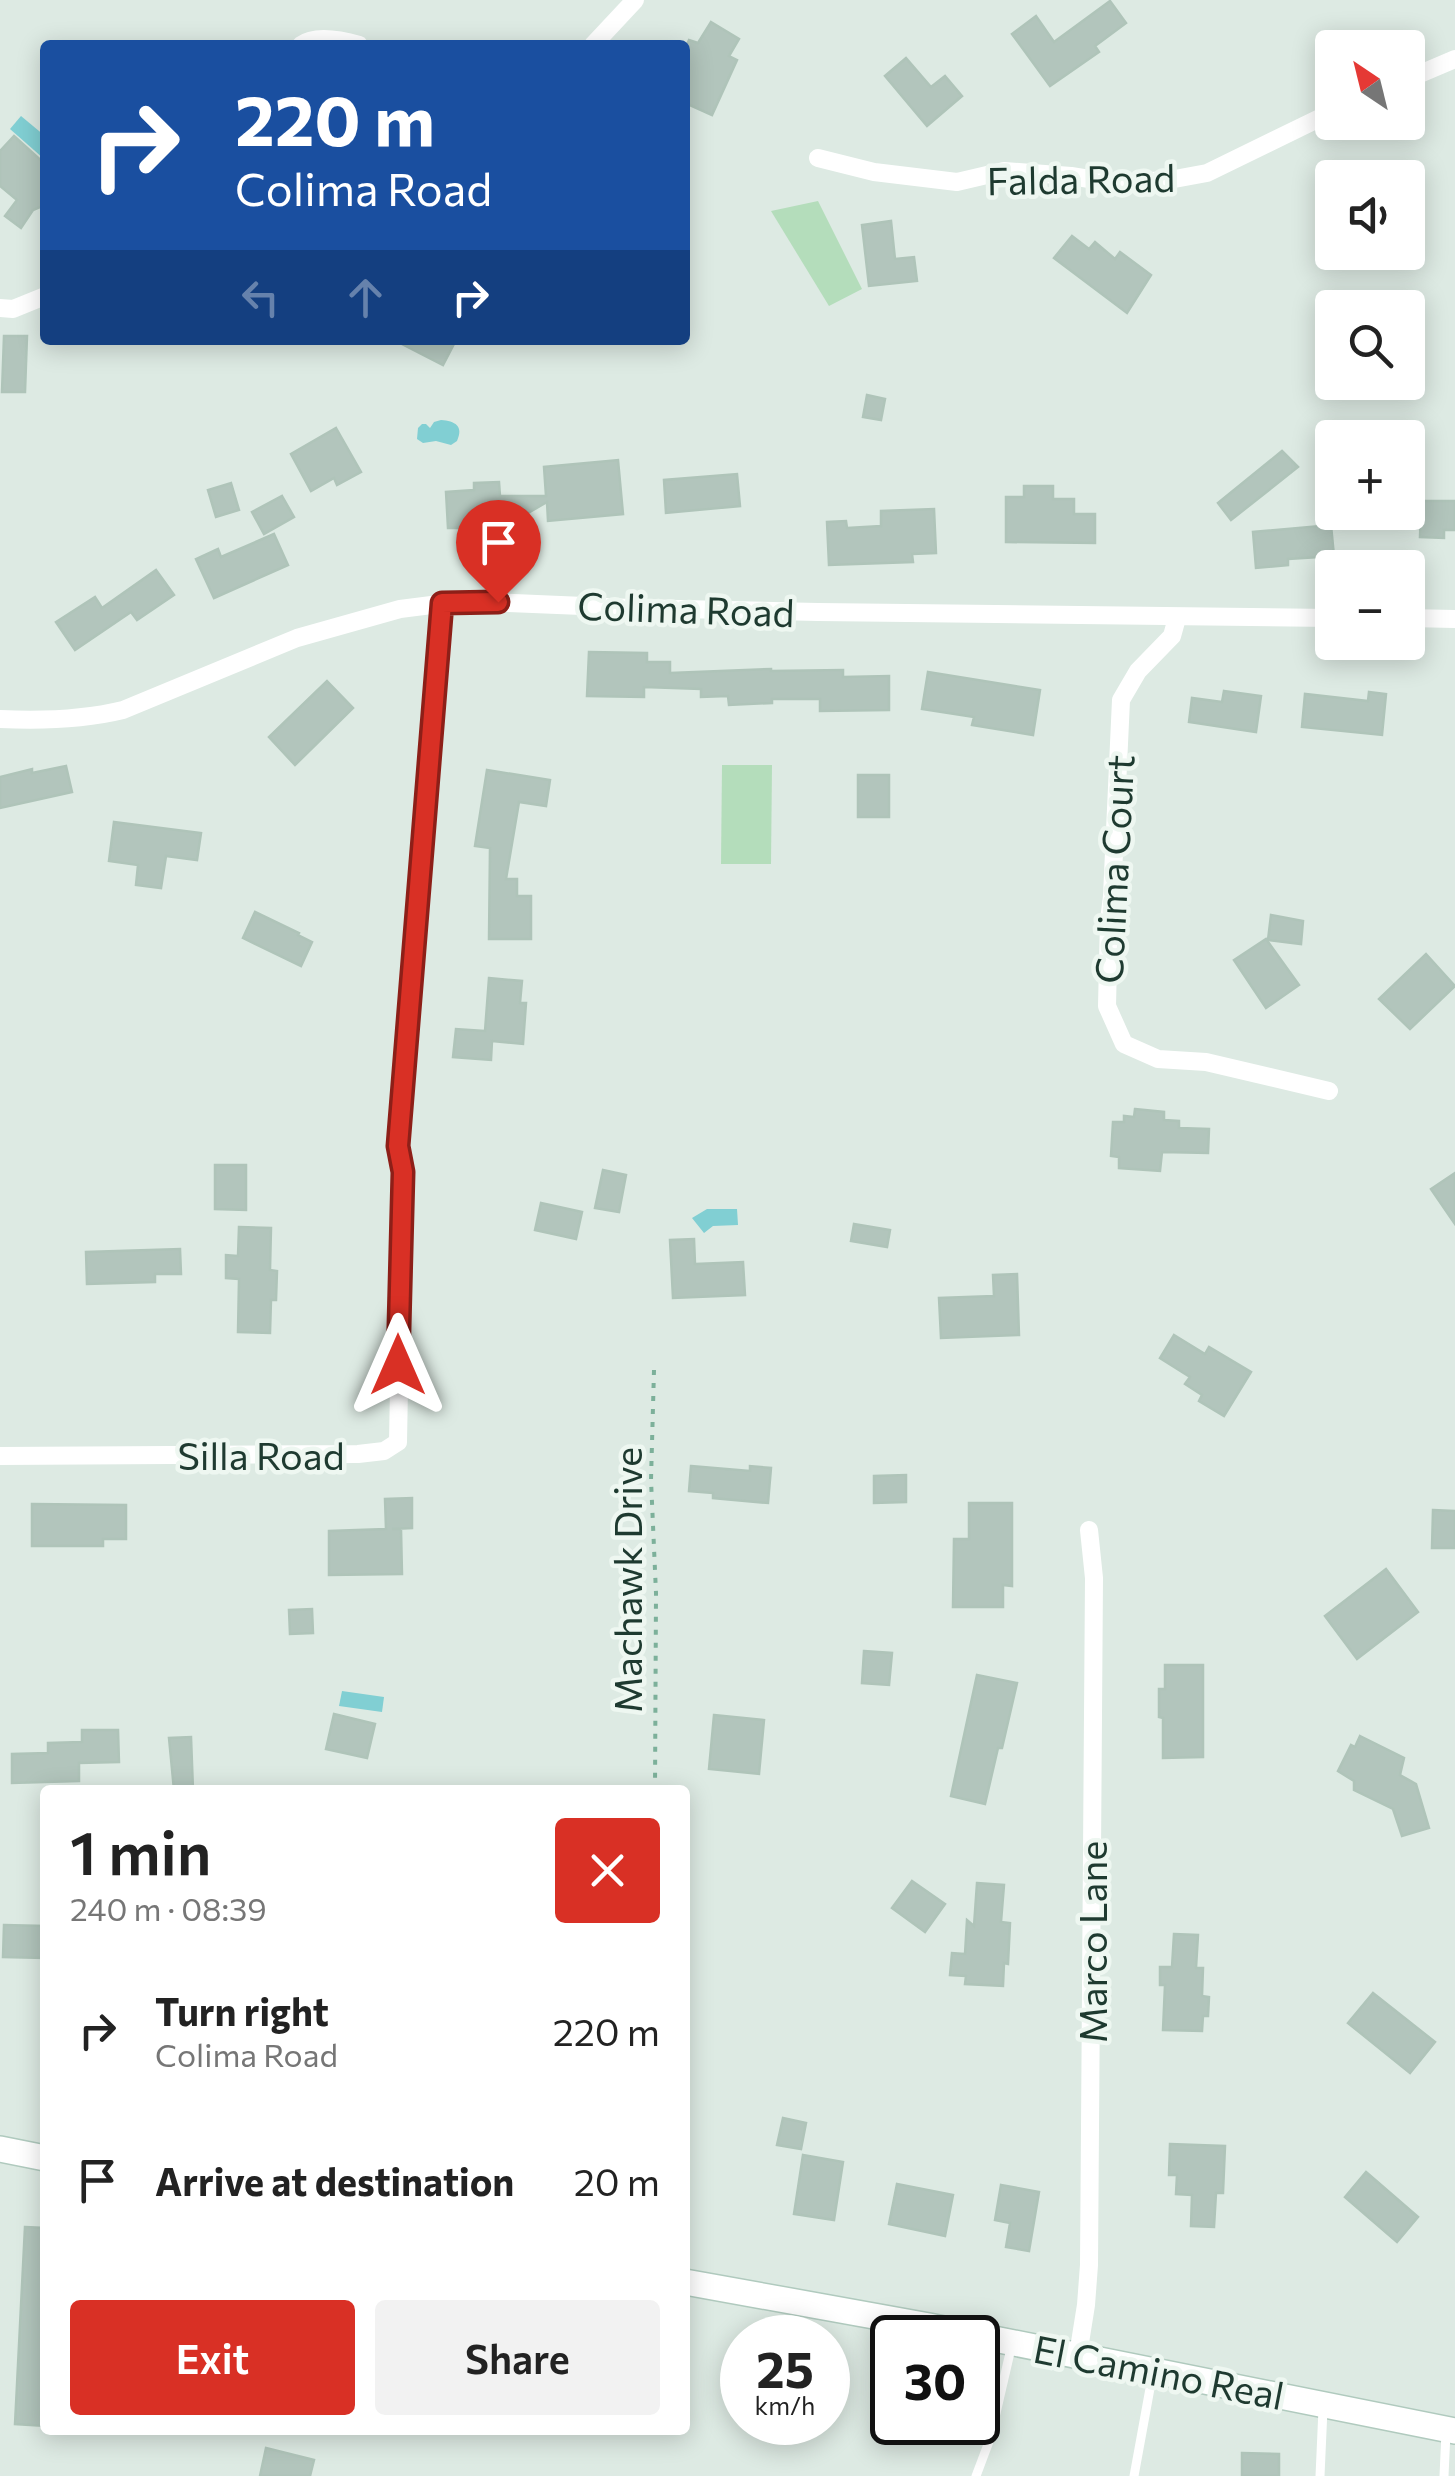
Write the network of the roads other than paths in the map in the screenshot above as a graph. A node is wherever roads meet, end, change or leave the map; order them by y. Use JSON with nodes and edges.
{"nodes":[{"id":1,"x":635,"y":0,"type":"edge"},
{"id":2,"x":307,"y":40,"type":"edge"},
{"id":3,"x":343,"y":40,"type":"edge"},
{"id":4,"x":598,"y":40,"type":"edge"},
{"id":5,"x":1455,"y":59,"type":"edge"},
{"id":6,"x":1425,"y":72,"type":"edge"},
{"id":7,"x":1315,"y":120,"type":"edge"},
{"id":8,"x":818,"y":158,"type":"dead end"},
{"id":9,"x":40,"y":298,"type":"edge"},
{"id":10,"x":0,"y":308,"type":"edge"},
{"id":11,"x":442,"y":603,"type":"junction"},
{"id":12,"x":1178,"y":618,"type":"junction"},
{"id":13,"x":1315,"y":618,"type":"edge"},
{"id":14,"x":1425,"y":618,"type":"edge"},
{"id":15,"x":1455,"y":618,"type":"edge"},
{"id":16,"x":0,"y":719,"type":"edge"},
{"id":17,"x":1329,"y":1091,"type":"dead end"},
{"id":18,"x":0,"y":1456,"type":"edge"},
{"id":19,"x":1089,"y":1530,"type":"dead end"},
{"id":20,"x":0,"y":2150,"type":"edge"},
{"id":21,"x":40,"y":2157,"type":"edge"},
{"id":22,"x":690,"y":2283,"type":"edge"},
{"id":23,"x":1012,"y":2342,"type":"junction"},
{"id":24,"x":1078,"y":2355,"type":"junction"},
{"id":25,"x":1154,"y":2370,"type":"junction"},
{"id":26,"x":1323,"y":2404,"type":"junction"},
{"id":27,"x":1450,"y":2430,"type":"edge"},
{"id":28,"x":976,"y":2476,"type":"edge"},
{"id":29,"x":1134,"y":2476,"type":"edge"},
{"id":30,"x":1320,"y":2476,"type":"edge"},
{"id":31,"x":1444,"y":2476,"type":"edge"}],
"edges":[{"from":1,"to":4,"type":"street"},
{"from":2,"to":3,"type":"street"},
{"from":5,"to":6,"type":"street"},
{"from":7,"to":8,"type":"street","name":"Falda Road"},
{"from":9,"to":10,"type":"street"},
{"from":11,"to":12,"type":"street","name":"Colima Road"},
{"from":11,"to":16,"type":"street","name":"Colima Road"},
{"from":11,"to":18,"type":"street","name":"Silla Road"},
{"from":12,"to":13,"type":"street","name":"Colima Road"},
{"from":12,"to":17,"type":"street","name":"Colima Court"},
{"from":14,"to":15,"type":"street"},
{"from":19,"to":24,"type":"street","name":"Marco Lane"},
{"from":20,"to":21,"type":"main road"},
{"from":22,"to":23,"type":"main road","name":"El Camino Real"},
{"from":23,"to":24,"type":"main road","name":"El Camino Real"},
{"from":23,"to":28,"type":"lane"},
{"from":24,"to":25,"type":"main road","name":"El Camino Real"},
{"from":25,"to":26,"type":"main road","name":"El Camino Real"},
{"from":25,"to":29,"type":"lane"},
{"from":26,"to":27,"type":"main road","name":"El Camino Real"},
{"from":26,"to":30,"type":"lane"},
{"from":27,"to":31,"type":"lane"}]}
